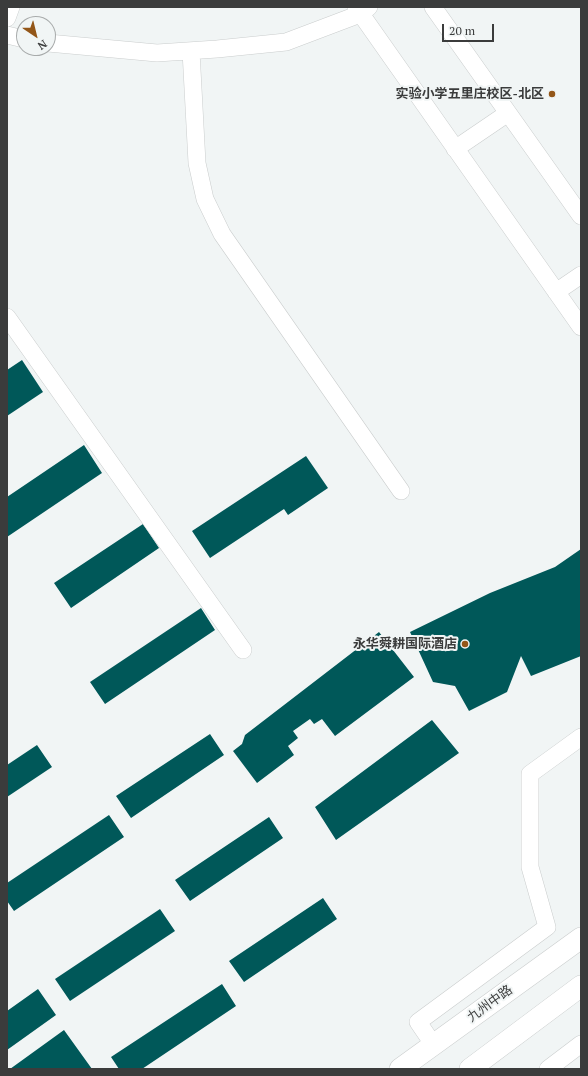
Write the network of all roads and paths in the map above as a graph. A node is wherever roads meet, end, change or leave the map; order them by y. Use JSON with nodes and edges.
{"nodes":[{"id":1,"x":11,"y":7,"type":"edge"},
{"id":2,"x":433,"y":7,"type":"edge"},
{"id":3,"x":362,"y":9,"type":"edge"},
{"id":4,"x":7,"y":18,"type":"edge"},
{"id":5,"x":56,"y":44,"type":"edge"},
{"id":6,"x":191,"y":51,"type":"junction"},
{"id":7,"x":508,"y":113,"type":"junction"},
{"id":8,"x":455,"y":149,"type":"junction"},
{"id":9,"x":581,"y":216,"type":"edge"},
{"id":10,"x":581,"y":275,"type":"edge"},
{"id":11,"x":556,"y":292,"type":"junction"},
{"id":12,"x":7,"y":317,"type":"edge"},
{"id":13,"x":581,"y":327,"type":"edge"},
{"id":14,"x":401,"y":491,"type":"dead end"},
{"id":15,"x":243,"y":650,"type":"dead end"},
{"id":16,"x":581,"y":737,"type":"edge"},
{"id":17,"x":581,"y":938,"type":"edge"},
{"id":18,"x":581,"y":986,"type":"edge"},
{"id":19,"x":433,"y":1044,"type":"junction"},
{"id":20,"x":581,"y":1044,"type":"edge"},
{"id":21,"x":400,"y":1069,"type":"edge"},
{"id":22,"x":470,"y":1069,"type":"edge"},
{"id":23,"x":548,"y":1069,"type":"edge"}],
"edges":[{"from":1,"to":4,"type":"street"},
{"from":2,"to":7,"type":"street"},
{"from":3,"to":6,"type":"street"},
{"from":3,"to":8,"type":"street"},
{"from":5,"to":6,"type":"street"},
{"from":6,"to":14,"type":"street"},
{"from":7,"to":8,"type":"street"},
{"from":7,"to":9,"type":"street"},
{"from":8,"to":11,"type":"street"},
{"from":10,"to":11,"type":"street"},
{"from":11,"to":13,"type":"street"},
{"from":12,"to":15,"type":"street"},
{"from":16,"to":19,"type":"street"},
{"from":17,"to":19,"type":"main road","name":"九州中路"},
{"from":18,"to":22,"type":"main road"},
{"from":19,"to":21,"type":"main road","name":"九州中路"},
{"from":20,"to":23,"type":"street"}]}
